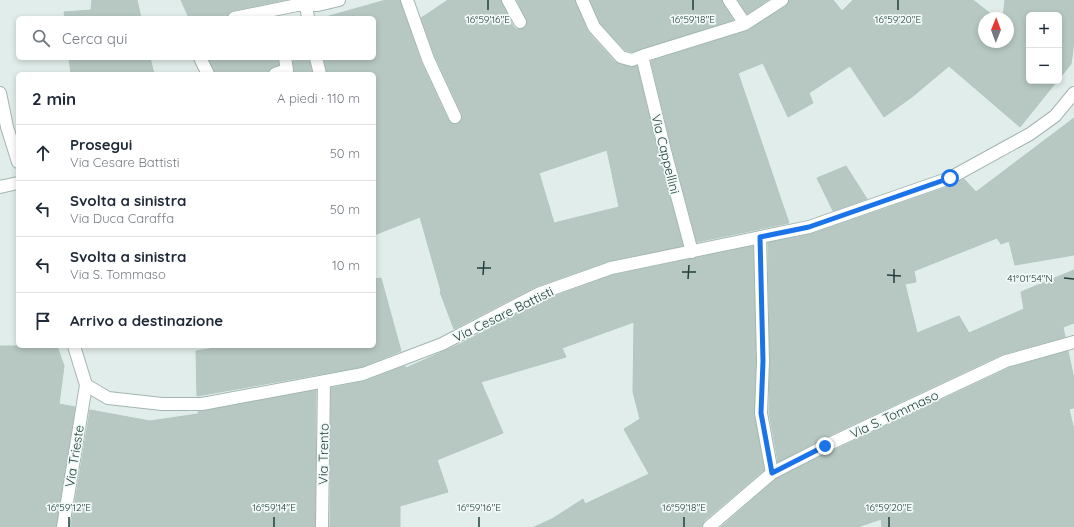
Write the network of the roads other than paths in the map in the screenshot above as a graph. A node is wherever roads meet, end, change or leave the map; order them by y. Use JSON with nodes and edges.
{"nodes":[{"id":1,"x":339,"y":0,"type":"edge"},
{"id":2,"x":407,"y":0,"type":"edge"},
{"id":3,"x":508,"y":0,"type":"edge"},
{"id":4,"x":582,"y":0,"type":"edge"},
{"id":5,"x":729,"y":0,"type":"edge"},
{"id":6,"x":782,"y":0,"type":"edge"},
{"id":7,"x":318,"y":3,"type":"edge"},
{"id":8,"x":306,"y":5,"type":"junction"},
{"id":9,"x":244,"y":16,"type":"edge"},
{"id":10,"x":308,"y":16,"type":"edge"},
{"id":11,"x":520,"y":22,"type":"dead end"},
{"id":12,"x":745,"y":24,"type":"junction"},
{"id":13,"x":637,"y":58,"type":"junction"},
{"id":14,"x":201,"y":60,"type":"edge"},
{"id":15,"x":285,"y":60,"type":"edge"},
{"id":16,"x":316,"y":60,"type":"edge"},
{"id":17,"x":207,"y":72,"type":"edge"},
{"id":18,"x":281,"y":72,"type":"edge"},
{"id":19,"x":320,"y":72,"type":"edge"},
{"id":20,"x":0,"y":93,"type":"edge"},
{"id":21,"x":1074,"y":93,"type":"edge"},
{"id":22,"x":455,"y":117,"type":"dead end"},
{"id":23,"x":16,"y":156,"type":"edge"},
{"id":24,"x":16,"y":183,"type":"edge"},
{"id":25,"x":0,"y":187,"type":"edge"},
{"id":26,"x":760,"y":237,"type":"junction"},
{"id":27,"x":692,"y":252,"type":"junction"},
{"id":28,"x":1074,"y":342,"type":"edge"},
{"id":29,"x":75,"y":348,"type":"edge"},
{"id":30,"x":324,"y":381,"type":"junction"},
{"id":31,"x":86,"y":385,"type":"junction"},
{"id":32,"x":772,"y":473,"type":"junction"},
{"id":33,"x":63,"y":527,"type":"edge"},
{"id":34,"x":322,"y":527,"type":"edge"},
{"id":35,"x":709,"y":527,"type":"edge"}],
"edges":[{"from":1,"to":7,"type":"street"},
{"from":2,"to":22,"type":"street"},
{"from":3,"to":11,"type":"street"},
{"from":4,"to":13,"type":"street"},
{"from":5,"to":12,"type":"street"},
{"from":6,"to":12,"type":"street"},
{"from":7,"to":8,"type":"street"},
{"from":8,"to":9,"type":"street"},
{"from":8,"to":10,"type":"street"},
{"from":12,"to":13,"type":"street"},
{"from":13,"to":27,"type":"street","name":"Via Cappellini"},
{"from":14,"to":17,"type":"street"},
{"from":15,"to":18,"type":"street"},
{"from":16,"to":19,"type":"street"},
{"from":20,"to":23,"type":"street"},
{"from":21,"to":26,"type":"street","name":"Via Cesare Battisti"},
{"from":24,"to":25,"type":"street"},
{"from":26,"to":27,"type":"street","name":"Via Cesare Battisti"},
{"from":26,"to":32,"type":"street"},
{"from":27,"to":30,"type":"street","name":"Via Cesare Battisti"},
{"from":28,"to":32,"type":"street","name":"Via S. Tommaso"},
{"from":29,"to":31,"type":"street"},
{"from":30,"to":31,"type":"street","name":"Via Cesare Battisti"},
{"from":30,"to":34,"type":"street","name":"Via Trento"},
{"from":31,"to":33,"type":"street","name":"Via Trieste"},
{"from":32,"to":35,"type":"street","name":"Via S. Tommaso"}]}
